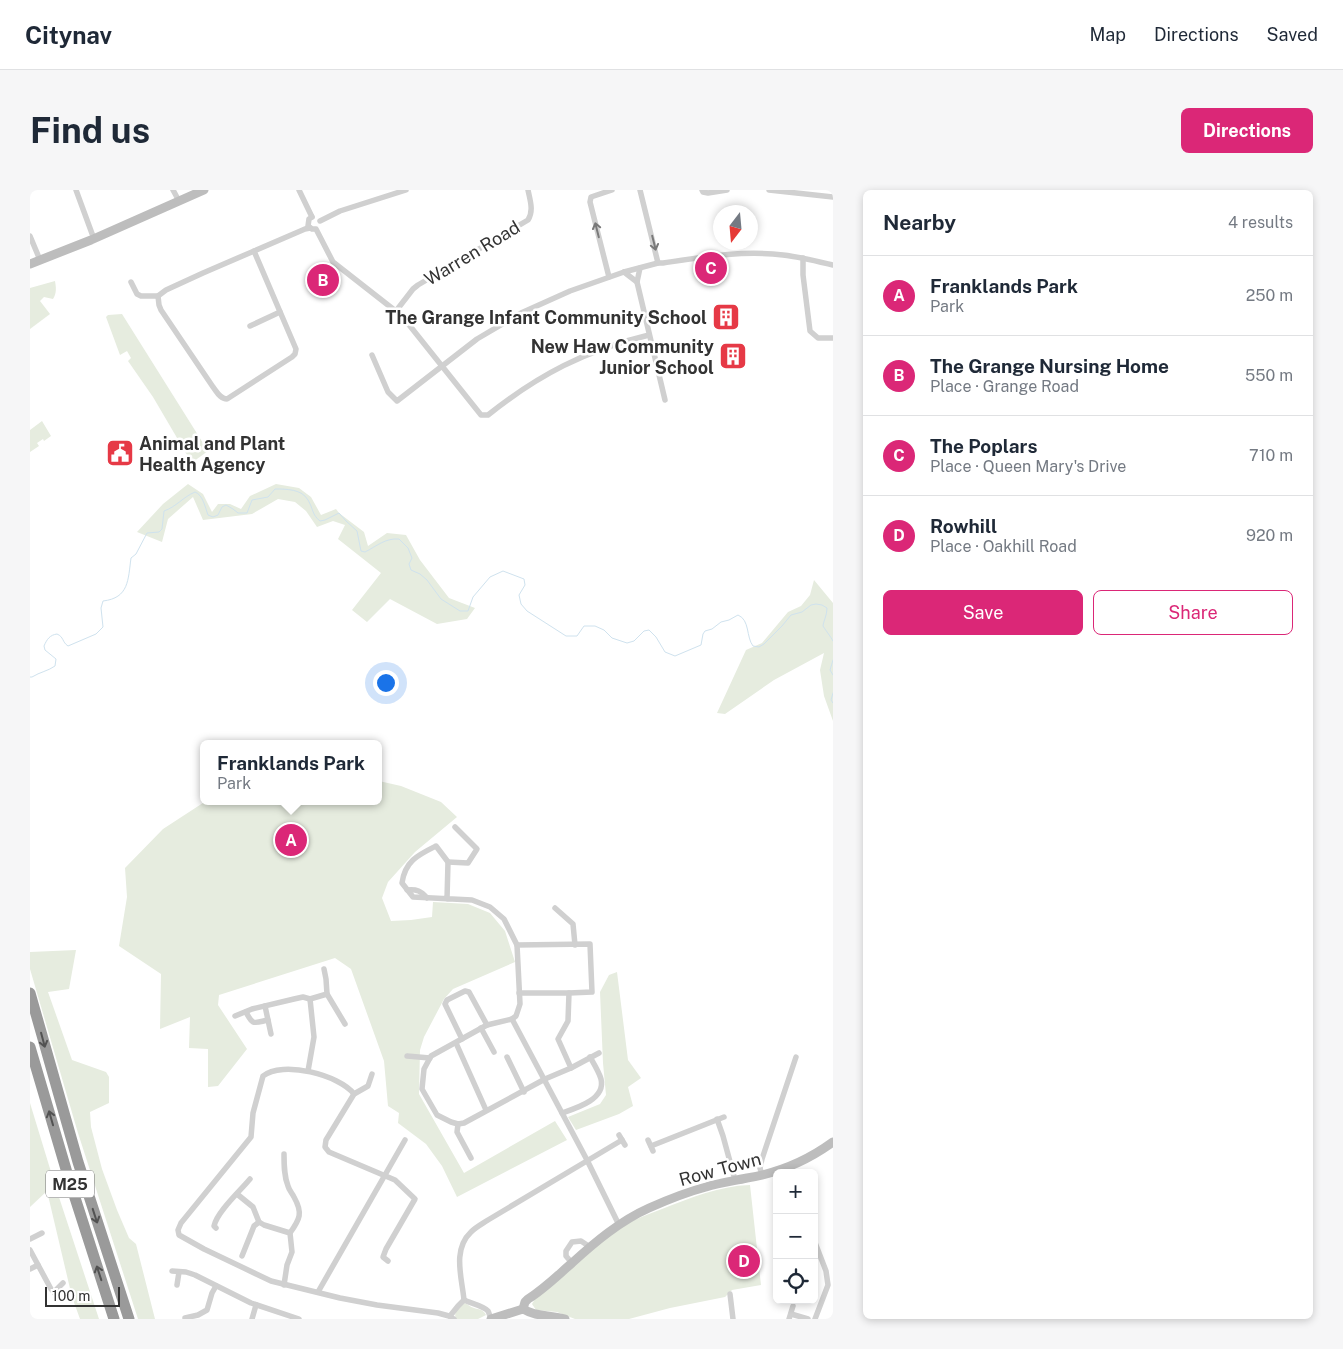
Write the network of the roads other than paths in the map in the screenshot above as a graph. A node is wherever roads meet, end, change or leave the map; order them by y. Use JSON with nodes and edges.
{"nodes":[{"id":1,"x":76,"y":190,"type":"edge"},
{"id":2,"x":173,"y":190,"type":"edge"},
{"id":3,"x":204,"y":190,"type":"edge"},
{"id":4,"x":299,"y":190,"type":"edge"},
{"id":5,"x":406,"y":190,"type":"edge"},
{"id":6,"x":528,"y":190,"type":"edge"},
{"id":7,"x":612,"y":190,"type":"edge"},
{"id":8,"x":640,"y":190,"type":"edge"},
{"id":9,"x":702,"y":190,"type":"edge"},
{"id":10,"x":727,"y":190,"type":"edge"},
{"id":11,"x":769,"y":190,"type":"edge"},
{"id":12,"x":833,"y":197,"type":"edge"},
{"id":13,"x":180,"y":201,"type":"junction"},
{"id":14,"x":312,"y":217,"type":"junction"},
{"id":15,"x":320,"y":221,"type":"junction"},
{"id":16,"x":313,"y":228,"type":"junction"},
{"id":17,"x":30,"y":236,"type":"edge"},
{"id":18,"x":94,"y":239,"type":"junction"},
{"id":19,"x":254,"y":250,"type":"junction"},
{"id":20,"x":803,"y":258,"type":"junction"},
{"id":21,"x":40,"y":260,"type":"junction"},
{"id":22,"x":658,"y":263,"type":"junction"},
{"id":23,"x":30,"y":264,"type":"edge"},
{"id":24,"x":833,"y":265,"type":"edge"},
{"id":25,"x":640,"y":268,"type":"junction"},
{"id":26,"x":624,"y":272,"type":"junction"},
{"id":27,"x":609,"y":277,"type":"junction"},
{"id":28,"x":131,"y":282,"type":"dead end"},
{"id":29,"x":637,"y":282,"type":"junction"},
{"id":30,"x":158,"y":296,"type":"junction"},
{"id":31,"x":396,"y":311,"type":"junction"},
{"id":32,"x":280,"y":312,"type":"junction"},
{"id":33,"x":250,"y":326,"type":"dead end"},
{"id":34,"x":649,"y":335,"type":"junction"},
{"id":35,"x":833,"y":338,"type":"edge"},
{"id":36,"x":372,"y":355,"type":"dead end"},
{"id":37,"x":442,"y":367,"type":"junction"},
{"id":38,"x":665,"y":400,"type":"dead end"},
{"id":39,"x":455,"y":827,"type":"dead end"},
{"id":40,"x":448,"y":862,"type":"junction"},
{"id":41,"x":447,"y":899,"type":"junction"},
{"id":42,"x":555,"y":908,"type":"dead end"},
{"id":43,"x":518,"y":944,"type":"junction"},
{"id":44,"x":575,"y":945,"type":"junction"},
{"id":45,"x":324,"y":969,"type":"dead end"},
{"id":46,"x":30,"y":993,"type":"edge"},
{"id":47,"x":519,"y":993,"type":"junction"},
{"id":48,"x":569,"y":993,"type":"junction"},
{"id":49,"x":327,"y":994,"type":"junction"},
{"id":50,"x":310,"y":999,"type":"junction"},
{"id":51,"x":265,"y":1006,"type":"junction"},
{"id":52,"x":246,"y":1012,"type":"junction"},
{"id":53,"x":235,"y":1016,"type":"dead end"},
{"id":54,"x":512,"y":1019,"type":"junction"},
{"id":55,"x":268,"y":1020,"type":"junction"},
{"id":56,"x":345,"y":1024,"type":"dead end"},
{"id":57,"x":484,"y":1027,"type":"junction"},
{"id":58,"x":271,"y":1034,"type":"dead end"},
{"id":59,"x":459,"y":1041,"type":"junction"},
{"id":60,"x":30,"y":1047,"type":"edge"},
{"id":61,"x":494,"y":1052,"type":"dead end"},
{"id":62,"x":600,"y":1053,"type":"dead end"},
{"id":63,"x":407,"y":1056,"type":"dead end"},
{"id":64,"x":507,"y":1057,"type":"dead end"},
{"id":65,"x":590,"y":1057,"type":"junction"},
{"id":66,"x":430,"y":1058,"type":"junction"},
{"id":67,"x":796,"y":1058,"type":"dead end"},
{"id":68,"x":571,"y":1068,"type":"junction"},
{"id":69,"x":308,"y":1071,"type":"junction"},
{"id":70,"x":372,"y":1074,"type":"dead end"},
{"id":71,"x":545,"y":1079,"type":"junction"},
{"id":72,"x":524,"y":1092,"type":"junction"},
{"id":73,"x":354,"y":1094,"type":"junction"},
{"id":74,"x":486,"y":1110,"type":"junction"},
{"id":75,"x":562,"y":1112,"type":"junction"},
{"id":76,"x":724,"y":1116,"type":"dead end"},
{"id":77,"x":717,"y":1119,"type":"junction"},
{"id":78,"x":458,"y":1124,"type":"junction"},
{"id":79,"x":405,"y":1140,"type":"dead end"},
{"id":80,"x":622,"y":1140,"type":"dead end"},
{"id":81,"x":833,"y":1143,"type":"edge"},
{"id":82,"x":651,"y":1146,"type":"dead end"},
{"id":83,"x":284,"y":1154,"type":"dead end"},
{"id":84,"x":471,"y":1158,"type":"dead end"},
{"id":85,"x":588,"y":1160,"type":"junction"},
{"id":86,"x":793,"y":1169,"type":"edge"},
{"id":87,"x":773,"y":1173,"type":"edge"},
{"id":88,"x":762,"y":1175,"type":"junction"},
{"id":89,"x":384,"y":1176,"type":"junction"},
{"id":90,"x":250,"y":1179,"type":"dead end"},
{"id":91,"x":735,"y":1180,"type":"junction"},
{"id":92,"x":237,"y":1194,"type":"junction"},
{"id":93,"x":259,"y":1222,"type":"junction"},
{"id":94,"x":619,"y":1225,"type":"junction"},
{"id":95,"x":216,"y":1228,"type":"dead end"},
{"id":96,"x":42,"y":1233,"type":"dead end"},
{"id":97,"x":290,"y":1233,"type":"junction"},
{"id":98,"x":30,"y":1239,"type":"edge"},
{"id":99,"x":590,"y":1247,"type":"junction"},
{"id":100,"x":30,"y":1250,"type":"edge"},
{"id":101,"x":818,"y":1250,"type":"edge"},
{"id":102,"x":242,"y":1256,"type":"dead end"},
{"id":103,"x":388,"y":1261,"type":"dead end"},
{"id":104,"x":572,"y":1263,"type":"junction"},
{"id":105,"x":38,"y":1265,"type":"junction"},
{"id":106,"x":30,"y":1269,"type":"edge"},
{"id":107,"x":63,"y":1283,"type":"dead end"},
{"id":108,"x":178,"y":1285,"type":"dead end"},
{"id":109,"x":284,"y":1285,"type":"junction"},
{"id":110,"x":216,"y":1286,"type":"junction"},
{"id":111,"x":54,"y":1292,"type":"junction"},
{"id":112,"x":318,"y":1292,"type":"junction"},
{"id":113,"x":730,"y":1294,"type":"dead end"},
{"id":114,"x":58,"y":1298,"type":"dead end"},
{"id":115,"x":464,"y":1300,"type":"junction"},
{"id":116,"x":256,"y":1305,"type":"junction"},
{"id":117,"x":793,"y":1306,"type":"dead end"},
{"id":118,"x":523,"y":1309,"type":"junction"},
{"id":119,"x":790,"y":1316,"type":"edge"},
{"id":120,"x":185,"y":1318,"type":"edge"},
{"id":121,"x":452,"y":1318,"type":"edge"},
{"id":122,"x":493,"y":1318,"type":"edge"},
{"id":123,"x":114,"y":1319,"type":"edge"},
{"id":124,"x":129,"y":1319,"type":"edge"},
{"id":125,"x":252,"y":1319,"type":"edge"},
{"id":126,"x":299,"y":1319,"type":"edge"},
{"id":127,"x":565,"y":1319,"type":"edge"},
{"id":128,"x":733,"y":1319,"type":"edge"},
{"id":129,"x":808,"y":1319,"type":"edge"},
{"id":130,"x":815,"y":1319,"type":"edge"}],
"edges":[{"from":1,"to":18,"type":"street"},
{"from":2,"to":13,"type":"street"},
{"from":3,"to":13,"type":"street"},
{"from":4,"to":14,"type":"street"},
{"from":5,"to":15,"type":"street"},
{"from":6,"to":31,"type":"street","name":"Warren Road"},
{"from":27,"to":7,"type":"street","one_way":true},
{"from":8,"to":22,"type":"street","one_way":true},
{"from":9,"to":10,"type":"street"},
{"from":11,"to":12,"type":"street"},
{"from":13,"to":18,"type":"street"},
{"from":14,"to":15,"type":"street"},
{"from":14,"to":16,"type":"street"},
{"from":15,"to":16,"type":"street"},
{"from":16,"to":19,"type":"street"},
{"from":16,"to":31,"type":"street"},
{"from":17,"to":21,"type":"street"},
{"from":18,"to":21,"type":"street"},
{"from":19,"to":30,"type":"street"},
{"from":19,"to":32,"type":"street"},
{"from":20,"to":22,"type":"street"},
{"from":20,"to":24,"type":"street"},
{"from":20,"to":35,"type":"street"},
{"from":21,"to":23,"type":"street"},
{"from":22,"to":25,"type":"street"},
{"from":25,"to":26,"type":"street"},
{"from":25,"to":29,"type":"street"},
{"from":26,"to":27,"type":"street"},
{"from":26,"to":29,"type":"street"},
{"from":27,"to":37,"type":"street"},
{"from":28,"to":30,"type":"street"},
{"from":29,"to":34,"type":"street"},
{"from":30,"to":32,"type":"street"},
{"from":31,"to":37,"type":"street"},
{"from":32,"to":33,"type":"street"},
{"from":34,"to":37,"type":"street"},
{"from":34,"to":38,"type":"street"},
{"from":36,"to":37,"type":"street"},
{"from":39,"to":40,"type":"street"},
{"from":40,"to":41,"type":"street"},
{"from":40,"to":41,"type":"street"},
{"from":41,"to":43,"type":"street"},
{"from":42,"to":44,"type":"street"},
{"from":43,"to":44,"type":"street"},
{"from":43,"to":47,"type":"street"},
{"from":44,"to":48,"type":"street"},
{"from":45,"to":49,"type":"street"},
{"from":46,"to":124,"type":"highway","number":"M25","one_way":true},
{"from":47,"to":48,"type":"street"},
{"from":47,"to":54,"type":"street"},
{"from":48,"to":68,"type":"street"},
{"from":49,"to":50,"type":"street"},
{"from":49,"to":56,"type":"street"},
{"from":50,"to":51,"type":"street"},
{"from":50,"to":69,"type":"street"},
{"from":51,"to":52,"type":"street"},
{"from":51,"to":55,"type":"street"},
{"from":52,"to":53,"type":"street"},
{"from":52,"to":55,"type":"street"},
{"from":54,"to":57,"type":"street"},
{"from":54,"to":71,"type":"street"},
{"from":55,"to":58,"type":"street"},
{"from":57,"to":59,"type":"street"},
{"from":57,"to":59,"type":"street"},
{"from":57,"to":61,"type":"street"},
{"from":59,"to":66,"type":"street"},
{"from":59,"to":74,"type":"street"},
{"from":123,"to":60,"type":"highway","number":"M25","one_way":true},
{"from":62,"to":65,"type":"street"},
{"from":63,"to":66,"type":"street"},
{"from":64,"to":72,"type":"street"},
{"from":65,"to":68,"type":"street"},
{"from":65,"to":75,"type":"street"},
{"from":66,"to":78,"type":"street"},
{"from":67,"to":88,"type":"street"},
{"from":68,"to":71,"type":"street"},
{"from":69,"to":73,"type":"street"},
{"from":69,"to":109,"type":"street"},
{"from":70,"to":73,"type":"street"},
{"from":71,"to":72,"type":"street"},
{"from":71,"to":75,"type":"street"},
{"from":72,"to":74,"type":"street"},
{"from":73,"to":89,"type":"street"},
{"from":74,"to":78,"type":"street"},
{"from":75,"to":85,"type":"street"},
{"from":76,"to":77,"type":"street"},
{"from":77,"to":82,"type":"street"},
{"from":77,"to":91,"type":"street"},
{"from":78,"to":84,"type":"street"},
{"from":79,"to":89,"type":"street"},
{"from":80,"to":85,"type":"street"},
{"from":81,"to":86,"type":"street","name":"Row Town"},
{"from":83,"to":97,"type":"street"},
{"from":85,"to":94,"type":"street"},
{"from":85,"to":115,"type":"street"},
{"from":87,"to":88,"type":"street","name":"Row Town"},
{"from":88,"to":91,"type":"street","name":"Row Town"},
{"from":89,"to":103,"type":"street"},
{"from":89,"to":112,"type":"street"},
{"from":90,"to":92,"type":"street"},
{"from":91,"to":94,"type":"street","name":"Row Town"},
{"from":92,"to":93,"type":"street"},
{"from":92,"to":95,"type":"street"},
{"from":93,"to":97,"type":"street"},
{"from":93,"to":102,"type":"street"},
{"from":94,"to":99,"type":"street","name":"Row Town"},
{"from":96,"to":98,"type":"street"},
{"from":97,"to":109,"type":"street"},
{"from":99,"to":104,"type":"street","name":"Row Town"},
{"from":99,"to":104,"type":"street"},
{"from":100,"to":105,"type":"street"},
{"from":101,"to":130,"type":"street"},
{"from":104,"to":118,"type":"street","name":"Row Town"},
{"from":105,"to":106,"type":"street"},
{"from":105,"to":111,"type":"street"},
{"from":107,"to":111,"type":"street"},
{"from":108,"to":110,"type":"street"},
{"from":109,"to":112,"type":"street"},
{"from":110,"to":116,"type":"street"},
{"from":110,"to":120,"type":"street"},
{"from":111,"to":114,"type":"street"},
{"from":112,"to":121,"type":"street"},
{"from":113,"to":128,"type":"street"},
{"from":115,"to":121,"type":"street"},
{"from":115,"to":122,"type":"street"},
{"from":116,"to":125,"type":"street"},
{"from":116,"to":126,"type":"street"},
{"from":117,"to":119,"type":"street"},
{"from":118,"to":122,"type":"street"},
{"from":118,"to":127,"type":"street"},
{"from":119,"to":129,"type":"street"}]}
